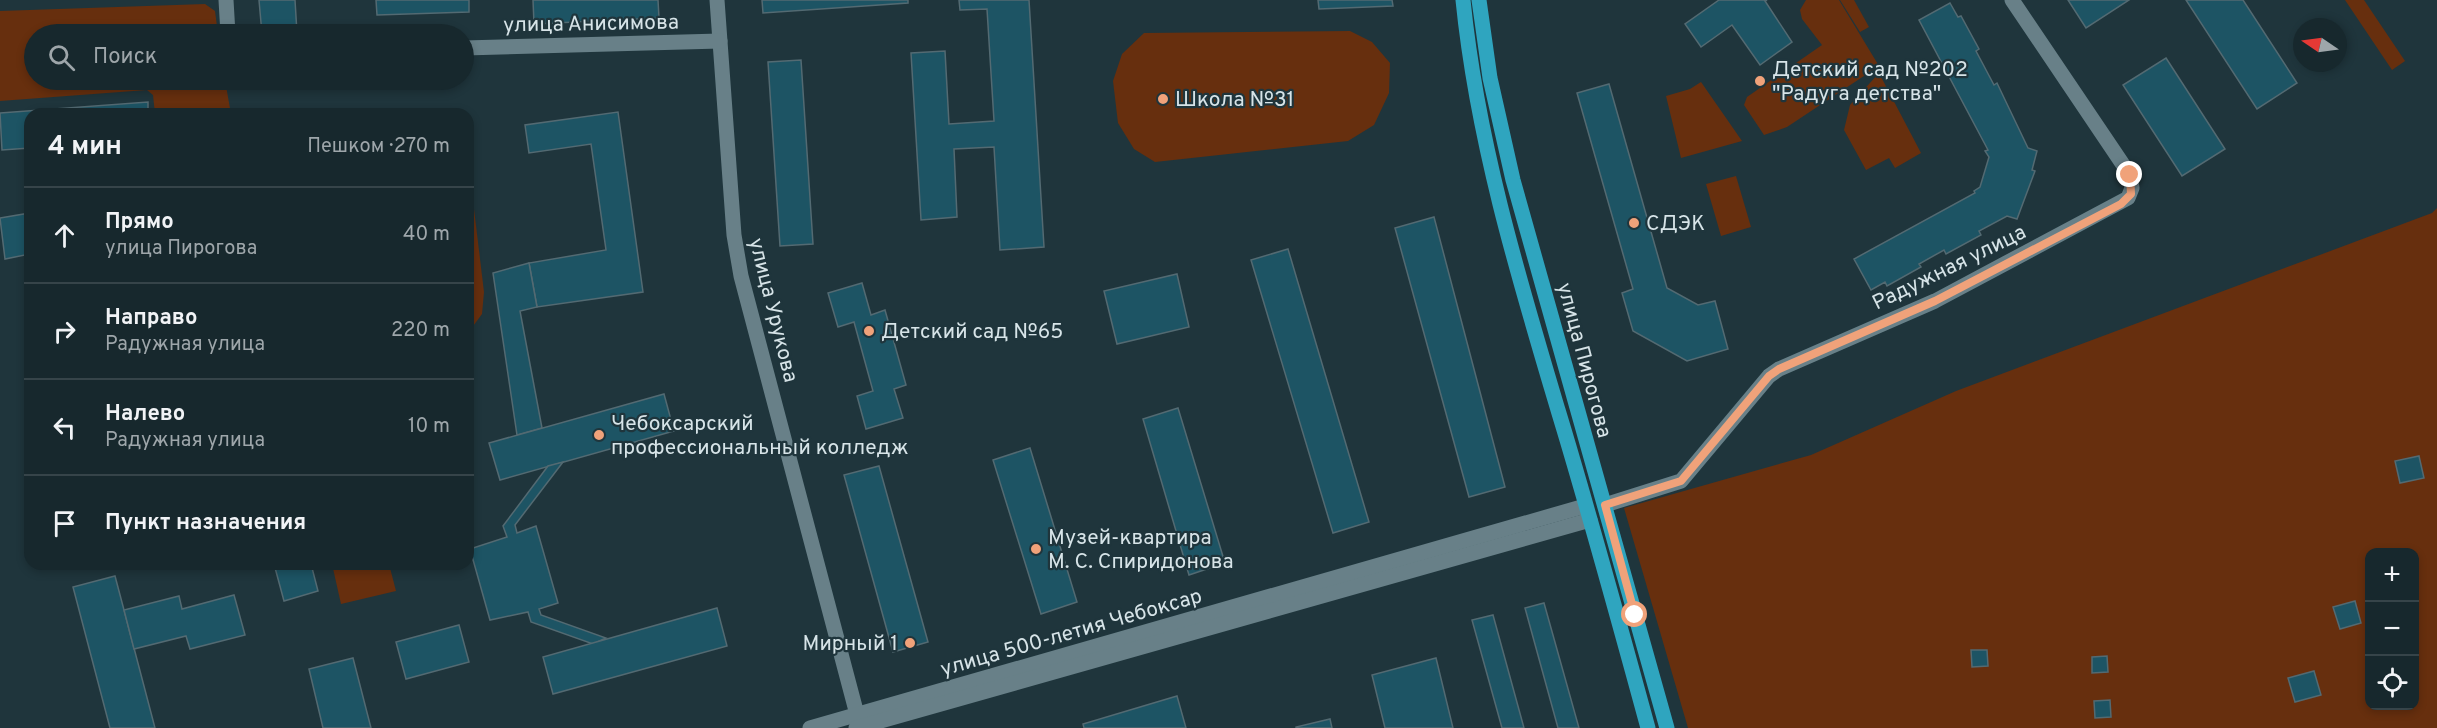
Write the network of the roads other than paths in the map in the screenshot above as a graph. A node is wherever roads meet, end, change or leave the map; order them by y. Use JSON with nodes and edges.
{"nodes":[{"id":1,"x":226,"y":0,"type":"edge"},
{"id":2,"x":717,"y":0,"type":"edge"},
{"id":3,"x":1463,"y":0,"type":"edge"},
{"id":4,"x":1479,"y":0,"type":"edge"},
{"id":5,"x":2012,"y":0,"type":"edge"},
{"id":6,"x":227,"y":24,"type":"edge"},
{"id":7,"x":720,"y":41,"type":"junction"},
{"id":8,"x":474,"y":48,"type":"edge"},
{"id":9,"x":1490,"y":78,"type":"junction"},
{"id":10,"x":1474,"y":82,"type":"junction"},
{"id":11,"x":1605,"y":505,"type":"junction"},
{"id":12,"x":1588,"y":513,"type":"junction"},
{"id":13,"x":858,"y":724,"type":"edge"},
{"id":14,"x":810,"y":728,"type":"edge"},
{"id":15,"x":1648,"y":728,"type":"edge"},
{"id":16,"x":1667,"y":728,"type":"edge"}],
"edges":[{"from":1,"to":6,"type":"street"},
{"from":2,"to":7,"type":"street","name":"улица Урукова"},
{"from":3,"to":10,"type":"main road","name":"улица Пирогова"},
{"from":4,"to":9,"type":"main road","name":"улица Пирогова"},
{"from":5,"to":11,"type":"street","name":"Радужная улица"},
{"from":7,"to":8,"type":"street","name":"улица Анисимова"},
{"from":7,"to":13,"type":"street","name":"улица Урукова"},
{"from":9,"to":10,"type":"main road"},
{"from":9,"to":11,"type":"main road","name":"улица Пирогова"},
{"from":10,"to":12,"type":"main road","name":"улица Пирогова"},
{"from":11,"to":12,"type":"main road"},
{"from":11,"to":16,"type":"main road","name":"улица Пирогова"},
{"from":12,"to":13,"type":"street","name":"улица 500-летия Чебоксар"},
{"from":12,"to":15,"type":"main road","name":"улица Пирогова"},
{"from":13,"to":14,"type":"street","name":"улица 500-летия Чебоксар"}]}
